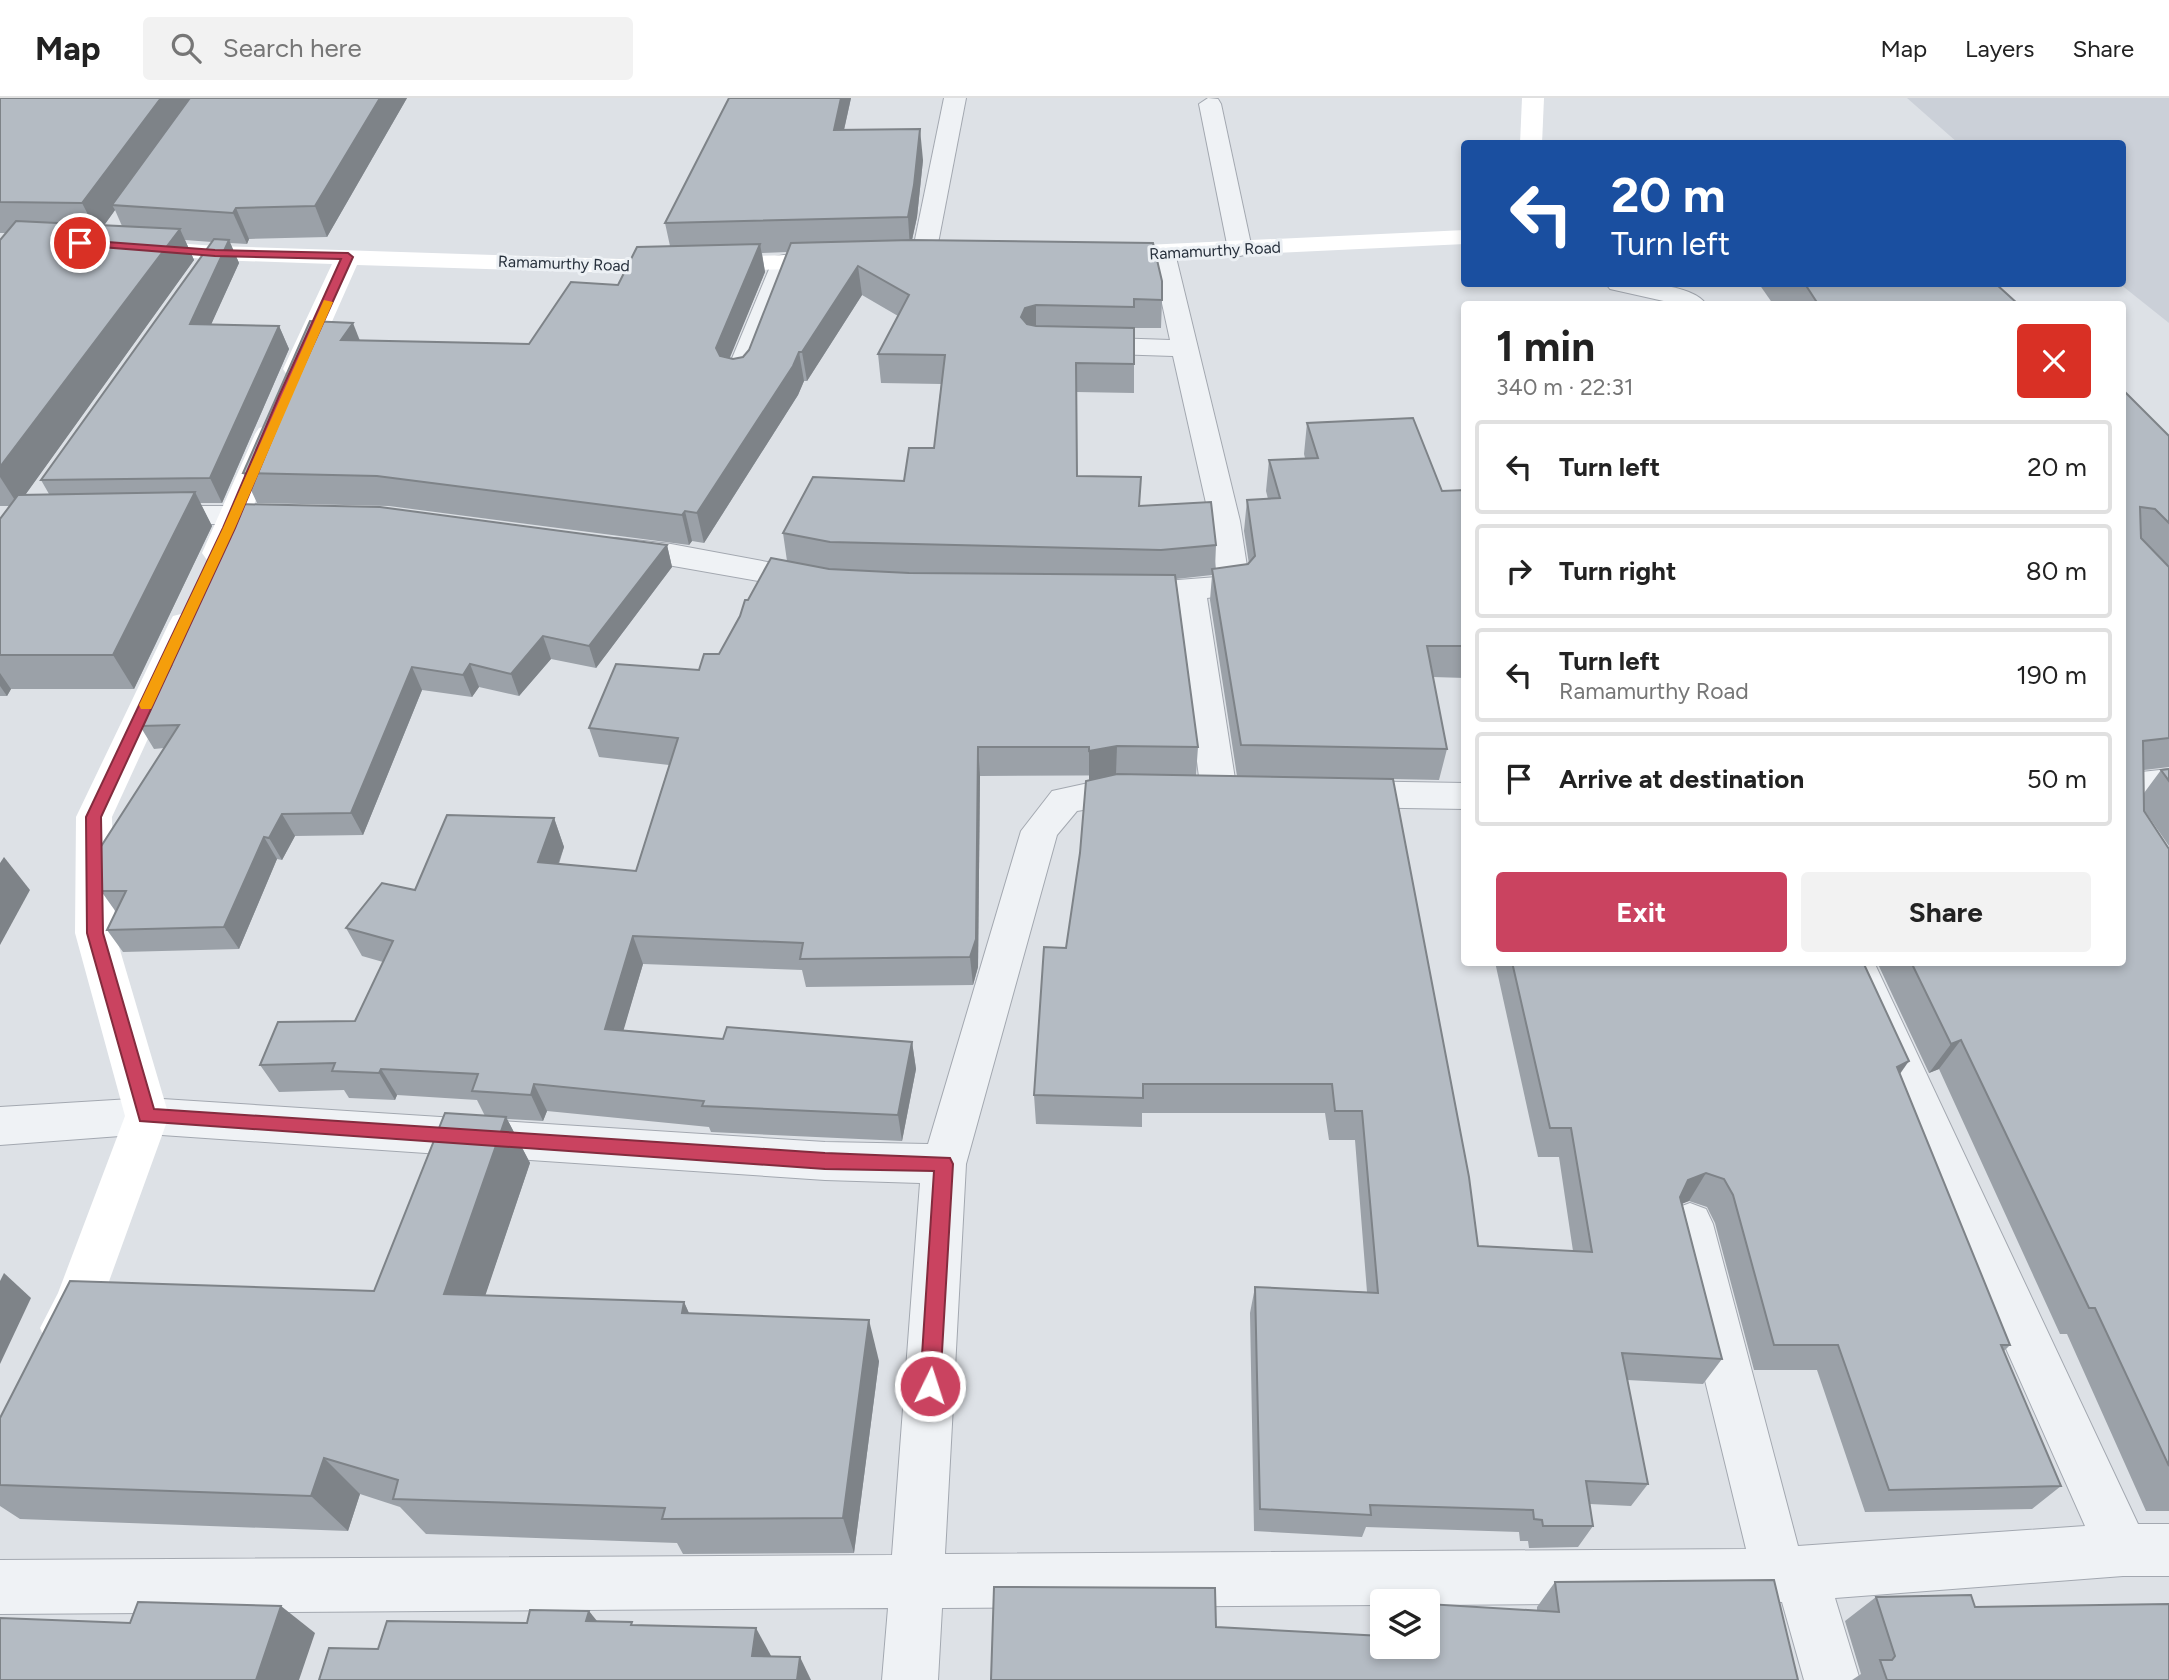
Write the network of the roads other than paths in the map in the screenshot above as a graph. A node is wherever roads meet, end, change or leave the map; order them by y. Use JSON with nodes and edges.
{"nodes":[{"id":1,"x":955,"y":98,"type":"edge"},
{"id":2,"x":1532,"y":98,"type":"edge"},
{"id":3,"x":1210,"y":104,"type":"dead end"},
{"id":4,"x":1531,"y":140,"type":"edge"},
{"id":5,"x":1461,"y":237,"type":"edge"},
{"id":6,"x":120,"y":245,"type":"edge"},
{"id":7,"x":1240,"y":249,"type":"junction"},
{"id":8,"x":1163,"y":253,"type":"junction"},
{"id":9,"x":1083,"y":255,"type":"edge"},
{"id":10,"x":348,"y":257,"type":"junction"},
{"id":11,"x":950,"y":258,"type":"edge"},
{"id":12,"x":895,"y":259,"type":"edge"},
{"id":13,"x":923,"y":259,"type":"junction"},
{"id":14,"x":867,"y":260,"type":"edge"},
{"id":15,"x":784,"y":262,"type":"junction"},
{"id":16,"x":1633,"y":287,"type":"edge"},
{"id":17,"x":1689,"y":301,"type":"edge"},
{"id":18,"x":1050,"y":344,"type":"edge"},
{"id":19,"x":1185,"y":348,"type":"junction"},
{"id":20,"x":738,"y":378,"type":"edge"},
{"id":21,"x":235,"y":514,"type":"junction"},
{"id":22,"x":125,"y":515,"type":"edge"},
{"id":23,"x":305,"y":516,"type":"edge"},
{"id":24,"x":591,"y":544,"type":"edge"},
{"id":25,"x":847,"y":586,"type":"edge"},
{"id":26,"x":1190,"y":589,"type":"junction"},
{"id":27,"x":1092,"y":591,"type":"edge"},
{"id":28,"x":2169,"y":782,"type":"edge"},
{"id":29,"x":2126,"y":787,"type":"edge"},
{"id":30,"x":1219,"y":792,"type":"junction"},
{"id":31,"x":1260,"y":792,"type":"edge"},
{"id":32,"x":1301,"y":793,"type":"edge"},
{"id":33,"x":1461,"y":796,"type":"edge"},
{"id":34,"x":1856,"y":966,"type":"edge"},
{"id":35,"x":147,"y":1116,"type":"junction"},
{"id":36,"x":0,"y":1126,"type":"edge"},
{"id":37,"x":944,"y":1164,"type":"junction"},
{"id":38,"x":1690,"y":1224,"type":"edge"},
{"id":39,"x":45,"y":1359,"type":"edge"},
{"id":40,"x":2146,"y":1550,"type":"edge"},
{"id":41,"x":1790,"y":1574,"type":"junction"},
{"id":42,"x":917,"y":1580,"type":"junction"},
{"id":43,"x":0,"y":1587,"type":"edge"},
{"id":44,"x":910,"y":1680,"type":"edge"},
{"id":45,"x":1832,"y":1680,"type":"edge"}],
"edges":[{"from":1,"to":13,"type":"street"},
{"from":2,"to":4,"type":"street"},
{"from":3,"to":7,"type":"street"},
{"from":5,"to":7,"type":"street","name":"Ramamurthy Road"},
{"from":6,"to":10,"type":"street","name":"Ramamurthy Road"},
{"from":7,"to":8,"type":"street","name":"Ramamurthy Road"},
{"from":8,"to":9,"type":"street","name":"Ramamurthy Road"},
{"from":8,"to":19,"type":"street"},
{"from":10,"to":15,"type":"street","name":"Ramamurthy Road"},
{"from":10,"to":21,"type":"street"},
{"from":11,"to":13,"type":"street"},
{"from":12,"to":13,"type":"street"},
{"from":14,"to":15,"type":"street","name":"Ramamurthy Road"},
{"from":15,"to":20,"type":"street"},
{"from":16,"to":17,"type":"street"},
{"from":18,"to":19,"type":"street"},
{"from":19,"to":26,"type":"street"},
{"from":21,"to":22,"type":"street"},
{"from":21,"to":23,"type":"street"},
{"from":21,"to":35,"type":"street"},
{"from":24,"to":25,"type":"street"},
{"from":26,"to":27,"type":"street"},
{"from":26,"to":30,"type":"street"},
{"from":28,"to":29,"type":"street"},
{"from":30,"to":31,"type":"street"},
{"from":30,"to":37,"type":"street"},
{"from":32,"to":33,"type":"street"},
{"from":34,"to":40,"type":"street"},
{"from":35,"to":36,"type":"street"},
{"from":35,"to":37,"type":"street"},
{"from":35,"to":39,"type":"street"},
{"from":37,"to":42,"type":"street"},
{"from":38,"to":41,"type":"street"},
{"from":40,"to":41,"type":"street"},
{"from":41,"to":42,"type":"street"},
{"from":41,"to":45,"type":"street"},
{"from":42,"to":43,"type":"street"},
{"from":42,"to":44,"type":"street"}]}
